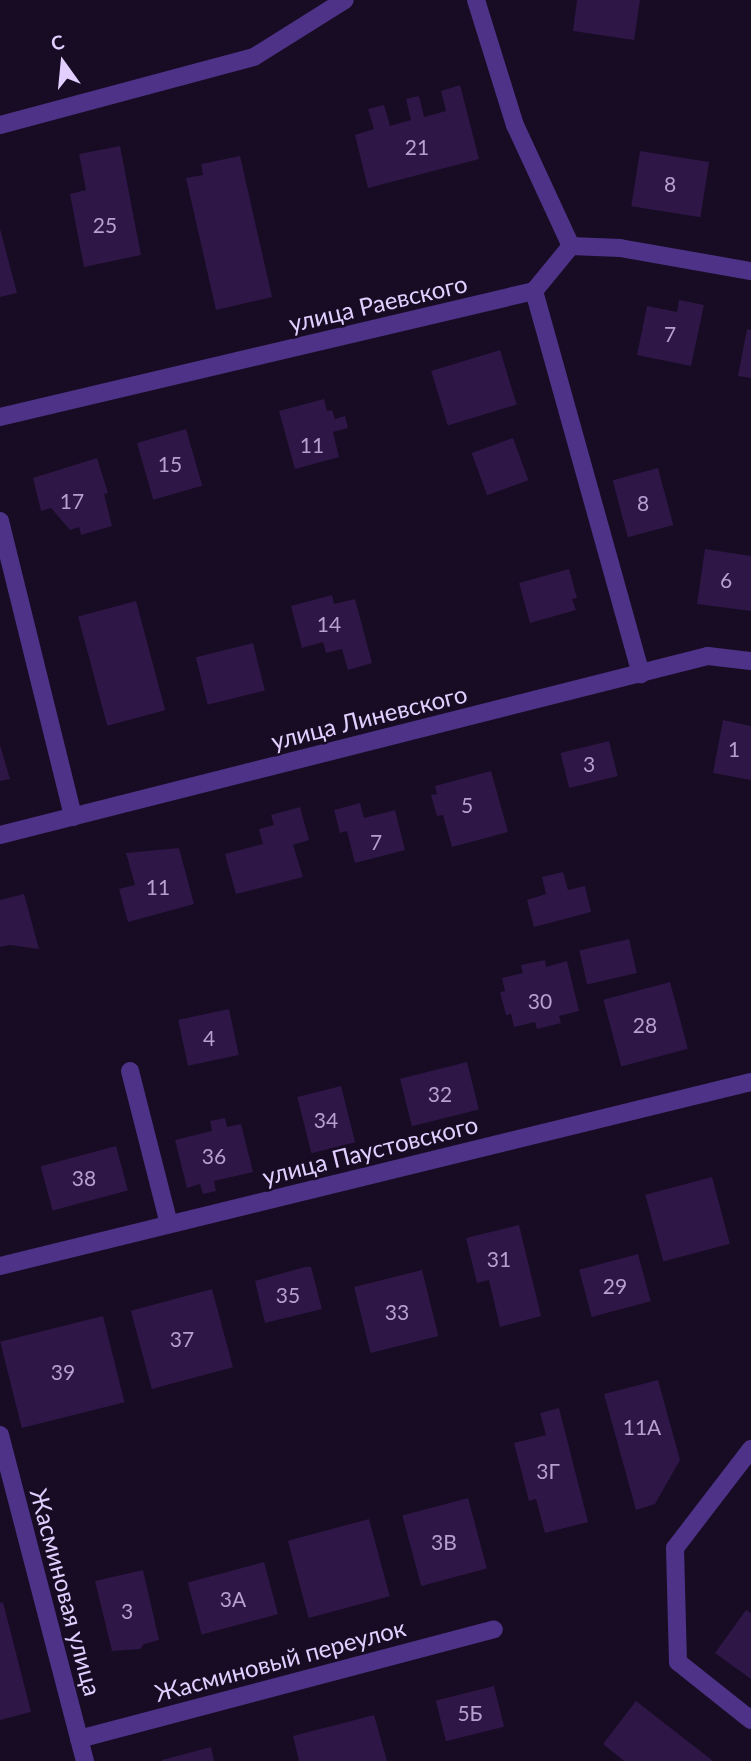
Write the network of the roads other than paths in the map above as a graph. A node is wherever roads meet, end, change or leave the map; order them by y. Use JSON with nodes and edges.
{"nodes":[{"id":1,"x":345,"y":0,"type":"edge"},
{"id":2,"x":476,"y":0,"type":"edge"},
{"id":3,"x":0,"y":125,"type":"edge"},
{"id":4,"x":571,"y":246,"type":"junction"},
{"id":5,"x":751,"y":271,"type":"edge"},
{"id":6,"x":534,"y":291,"type":"junction"},
{"id":7,"x":0,"y":417,"type":"edge"},
{"id":8,"x":0,"y":521,"type":"edge"},
{"id":9,"x":751,"y":661,"type":"edge"},
{"id":10,"x":641,"y":674,"type":"junction"},
{"id":11,"x":73,"y":817,"type":"junction"},
{"id":12,"x":0,"y":835,"type":"edge"},
{"id":13,"x":130,"y":1071,"type":"dead end"},
{"id":14,"x":751,"y":1082,"type":"edge"},
{"id":15,"x":169,"y":1224,"type":"junction"},
{"id":16,"x":0,"y":1266,"type":"edge"},
{"id":17,"x":0,"y":1435,"type":"edge"},
{"id":18,"x":751,"y":1449,"type":"edge"},
{"id":19,"x":494,"y":1629,"type":"dead end"},
{"id":20,"x":751,"y":1720,"type":"edge"},
{"id":21,"x":79,"y":1739,"type":"junction"},
{"id":22,"x":85,"y":1761,"type":"edge"}],
"edges":[{"from":1,"to":3,"type":"street"},
{"from":2,"to":4,"type":"street"},
{"from":4,"to":5,"type":"street"},
{"from":4,"to":6,"type":"street"},
{"from":6,"to":7,"type":"street","name":"улица Раевского"},
{"from":6,"to":10,"type":"street"},
{"from":8,"to":11,"type":"street"},
{"from":9,"to":10,"type":"street","name":"улица Линевского"},
{"from":10,"to":11,"type":"street","name":"улица Линевского"},
{"from":11,"to":12,"type":"street","name":"улица Линевского"},
{"from":13,"to":15,"type":"street"},
{"from":14,"to":15,"type":"street","name":"улица Паустовского"},
{"from":15,"to":16,"type":"street","name":"улица Паустовского"},
{"from":17,"to":21,"type":"street","name":"Жасминовая улица"},
{"from":18,"to":20,"type":"street"},
{"from":19,"to":21,"type":"street","name":"Жасминовый переулок"},
{"from":21,"to":22,"type":"street","name":"Жасминовая улица"}]}
